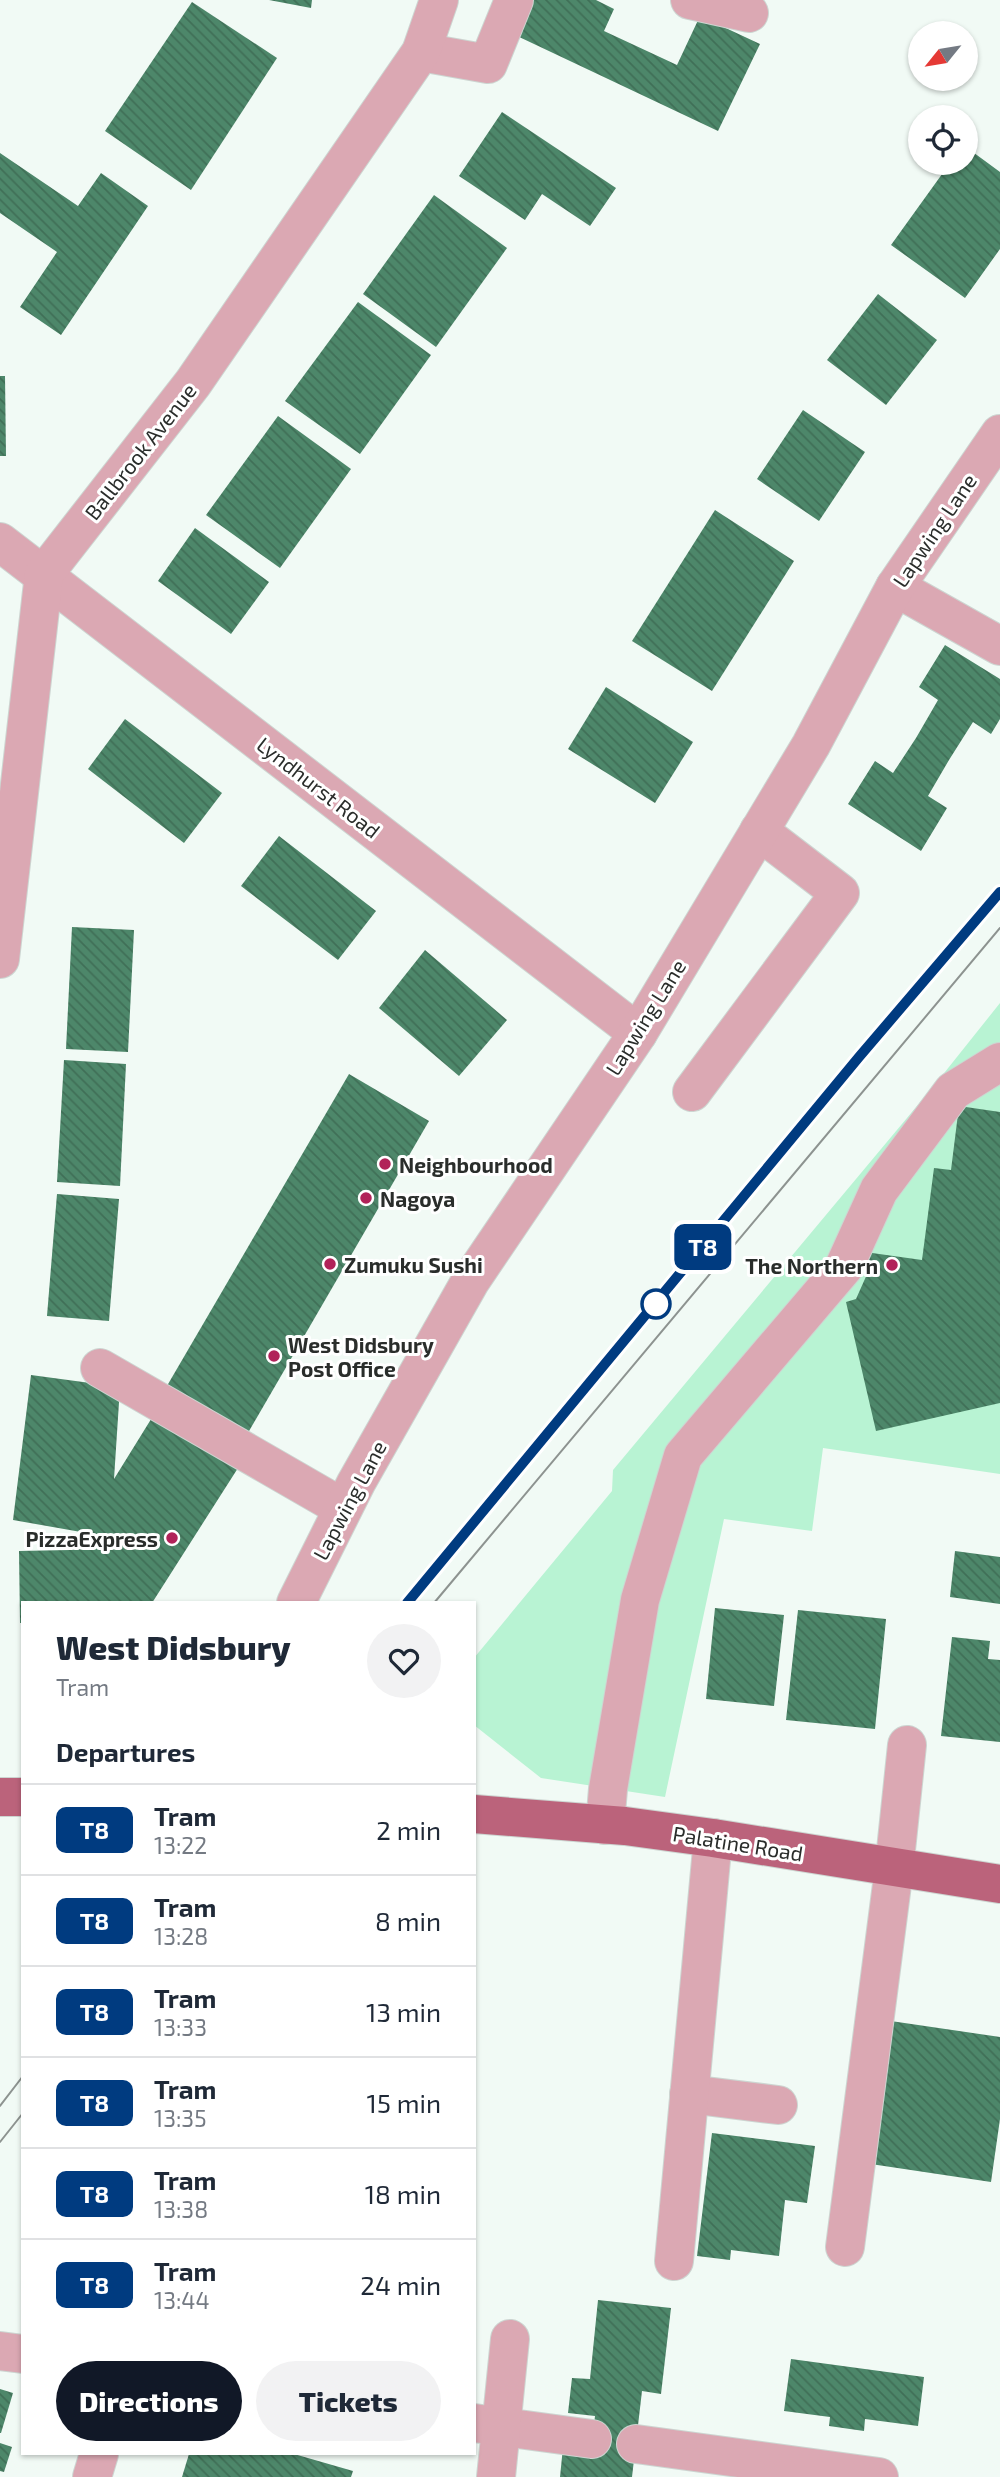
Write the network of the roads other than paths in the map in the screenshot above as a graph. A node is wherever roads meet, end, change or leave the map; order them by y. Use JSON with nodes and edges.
{"nodes":[{"id":1,"x":439,"y":0,"type":"edge"},
{"id":2,"x":514,"y":0,"type":"edge"},
{"id":3,"x":690,"y":0,"type":"edge"},
{"id":4,"x":749,"y":13,"type":"dead end"},
{"id":5,"x":421,"y":52,"type":"junction"},
{"id":6,"x":1000,"y":434,"type":"edge"},
{"id":7,"x":0,"y":542,"type":"edge"},
{"id":8,"x":44,"y":574,"type":"junction"},
{"id":9,"x":895,"y":587,"type":"junction"},
{"id":10,"x":1000,"y":646,"type":"edge"},
{"id":11,"x":759,"y":831,"type":"junction"},
{"id":12,"x":2,"y":907,"type":"edge"},
{"id":13,"x":0,"y":959,"type":"edge"},
{"id":14,"x":638,"y":1032,"type":"junction"},
{"id":15,"x":1000,"y":1062,"type":"edge"},
{"id":16,"x":692,"y":1092,"type":"dead end"},
{"id":17,"x":100,"y":1368,"type":"dead end"},
{"id":18,"x":343,"y":1508,"type":"junction"},
{"id":19,"x":297,"y":1601,"type":"edge"},
{"id":20,"x":907,"y":1745,"type":"dead end"},
{"id":21,"x":0,"y":1797,"type":"edge"},
{"id":22,"x":21,"y":1797,"type":"edge"},
{"id":23,"x":476,"y":1815,"type":"edge"},
{"id":24,"x":605,"y":1825,"type":"junction"},
{"id":25,"x":713,"y":1838,"type":"junction"},
{"id":26,"x":894,"y":1869,"type":"junction"},
{"id":27,"x":1000,"y":1884,"type":"edge"},
{"id":28,"x":689,"y":2094,"type":"junction"},
{"id":29,"x":778,"y":2105,"type":"dead end"},
{"id":30,"x":845,"y":2247,"type":"dead end"},
{"id":31,"x":674,"y":2261,"type":"dead end"},
{"id":32,"x":510,"y":2339,"type":"dead end"},
{"id":33,"x":0,"y":2351,"type":"edge"},
{"id":34,"x":21,"y":2354,"type":"edge"},
{"id":35,"x":488,"y":2424,"type":"edge"},
{"id":36,"x":592,"y":2439,"type":"dead end"},
{"id":37,"x":636,"y":2444,"type":"dead end"},
{"id":38,"x":99,"y":2455,"type":"edge"},
{"id":39,"x":92,"y":2477,"type":"edge"},
{"id":40,"x":496,"y":2477,"type":"edge"},
{"id":41,"x":879,"y":2477,"type":"edge"}],
"edges":[{"from":1,"to":5,"type":"street","name":"Ballbrook Avenue"},
{"from":2,"to":5,"type":"street"},
{"from":3,"to":4,"type":"street"},
{"from":5,"to":8,"type":"street","name":"Ballbrook Avenue"},
{"from":6,"to":9,"type":"street","name":"Lapwing Lane"},
{"from":7,"to":8,"type":"street","name":"Lyndhurst Road"},
{"from":8,"to":12,"type":"street"},
{"from":8,"to":14,"type":"street","name":"Lyndhurst Road"},
{"from":9,"to":10,"type":"street"},
{"from":9,"to":11,"type":"street","name":"Lapwing Lane"},
{"from":11,"to":14,"type":"street","name":"Lapwing Lane"},
{"from":11,"to":16,"type":"street"},
{"from":12,"to":13,"type":"street"},
{"from":14,"to":18,"type":"street","name":"Lapwing Lane"},
{"from":15,"to":24,"type":"street"},
{"from":17,"to":18,"type":"street"},
{"from":18,"to":19,"type":"street","name":"Lapwing Lane"},
{"from":20,"to":26,"type":"street"},
{"from":21,"to":22,"type":"main road"},
{"from":23,"to":24,"type":"main road","name":"Palatine Road"},
{"from":24,"to":25,"type":"main road","name":"Palatine Road"},
{"from":25,"to":26,"type":"main road","name":"Palatine Road"},
{"from":25,"to":28,"type":"street"},
{"from":26,"to":27,"type":"main road","name":"Palatine Road"},
{"from":26,"to":30,"type":"street"},
{"from":28,"to":29,"type":"street"},
{"from":28,"to":31,"type":"street"},
{"from":32,"to":35,"type":"street"},
{"from":33,"to":34,"type":"street"},
{"from":35,"to":36,"type":"street"},
{"from":35,"to":40,"type":"street"},
{"from":37,"to":41,"type":"street"},
{"from":38,"to":39,"type":"street"}]}
